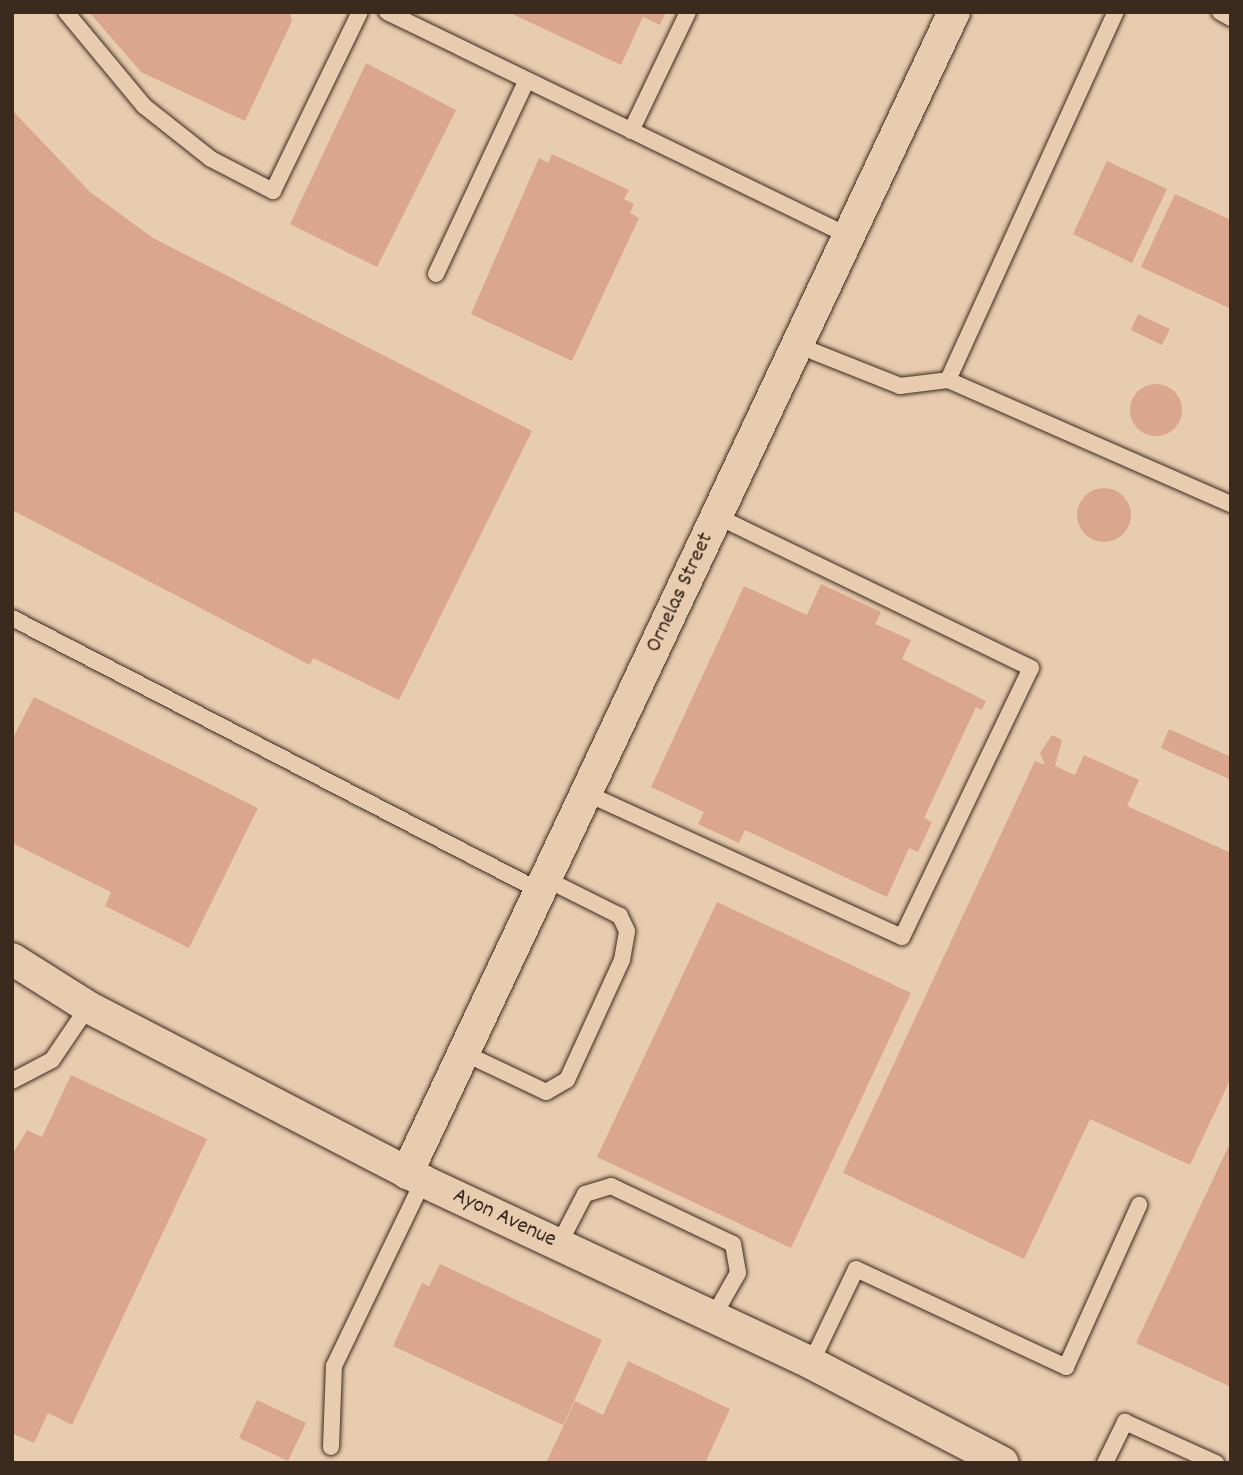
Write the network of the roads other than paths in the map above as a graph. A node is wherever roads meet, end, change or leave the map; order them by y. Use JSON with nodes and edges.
{"nodes":[{"id":1,"x":66,"y":12,"type":"edge"},
{"id":2,"x":360,"y":12,"type":"edge"},
{"id":3,"x":387,"y":12,"type":"edge"},
{"id":4,"x":688,"y":12,"type":"edge"},
{"id":5,"x":954,"y":12,"type":"edge"},
{"id":6,"x":1116,"y":12,"type":"edge"},
{"id":7,"x":1220,"y":12,"type":"edge"},
{"id":8,"x":1231,"y":18,"type":"edge"},
{"id":9,"x":527,"y":80,"type":"junction"},
{"id":10,"x":631,"y":131,"type":"junction"},
{"id":11,"x":849,"y":236,"type":"junction"},
{"id":12,"x":436,"y":274,"type":"dead end"},
{"id":13,"x":797,"y":345,"type":"junction"},
{"id":14,"x":948,"y":380,"type":"junction"},
{"id":15,"x":1231,"y":504,"type":"edge"},
{"id":16,"x":717,"y":516,"type":"junction"},
{"id":17,"x":12,"y":618,"type":"edge"},
{"id":18,"x":586,"y":793,"type":"junction"},
{"id":19,"x":543,"y":885,"type":"junction"},
{"id":20,"x":12,"y":959,"type":"edge"},
{"id":21,"x":89,"y":1007,"type":"junction"},
{"id":22,"x":464,"y":1053,"type":"junction"},
{"id":23,"x":12,"y":1081,"type":"edge"},
{"id":24,"x":415,"y":1177,"type":"junction"},
{"id":25,"x":1139,"y":1205,"type":"dead end"},
{"id":26,"x":559,"y":1244,"type":"junction"},
{"id":27,"x":713,"y":1317,"type":"junction"},
{"id":28,"x":811,"y":1363,"type":"junction"},
{"id":29,"x":331,"y":1447,"type":"dead end"},
{"id":30,"x":1003,"y":1463,"type":"edge"},
{"id":31,"x":1105,"y":1463,"type":"edge"},
{"id":32,"x":1216,"y":1463,"type":"edge"}],
"edges":[{"from":1,"to":2,"type":"lane"},
{"from":3,"to":9,"type":"lane"},
{"from":4,"to":10,"type":"lane"},
{"from":5,"to":11,"type":"street","name":"Ornelas Street"},
{"from":6,"to":14,"type":"lane"},
{"from":7,"to":8,"type":"lane"},
{"from":9,"to":10,"type":"lane"},
{"from":9,"to":12,"type":"lane"},
{"from":10,"to":11,"type":"lane"},
{"from":11,"to":13,"type":"street","name":"Ornelas Street"},
{"from":13,"to":14,"type":"lane"},
{"from":13,"to":16,"type":"street","name":"Ornelas Street"},
{"from":14,"to":15,"type":"lane"},
{"from":16,"to":18,"type":"street","name":"Ornelas Street"},
{"from":16,"to":18,"type":"lane"},
{"from":17,"to":19,"type":"lane"},
{"from":18,"to":19,"type":"street","name":"Ornelas Street"},
{"from":19,"to":22,"type":"street","name":"Ornelas Street"},
{"from":19,"to":22,"type":"lane"},
{"from":20,"to":21,"type":"street","name":"Ayon Avenue"},
{"from":21,"to":23,"type":"lane"},
{"from":21,"to":24,"type":"street","name":"Ayon Avenue"},
{"from":22,"to":24,"type":"street","name":"Ornelas Street"},
{"from":24,"to":26,"type":"street","name":"Ayon Avenue"},
{"from":24,"to":29,"type":"lane"},
{"from":25,"to":28,"type":"lane"},
{"from":26,"to":27,"type":"street","name":"Ayon Avenue"},
{"from":26,"to":27,"type":"lane"},
{"from":27,"to":28,"type":"street","name":"Ayon Avenue"},
{"from":28,"to":30,"type":"street","name":"Ayon Avenue"},
{"from":31,"to":32,"type":"lane"}]}
